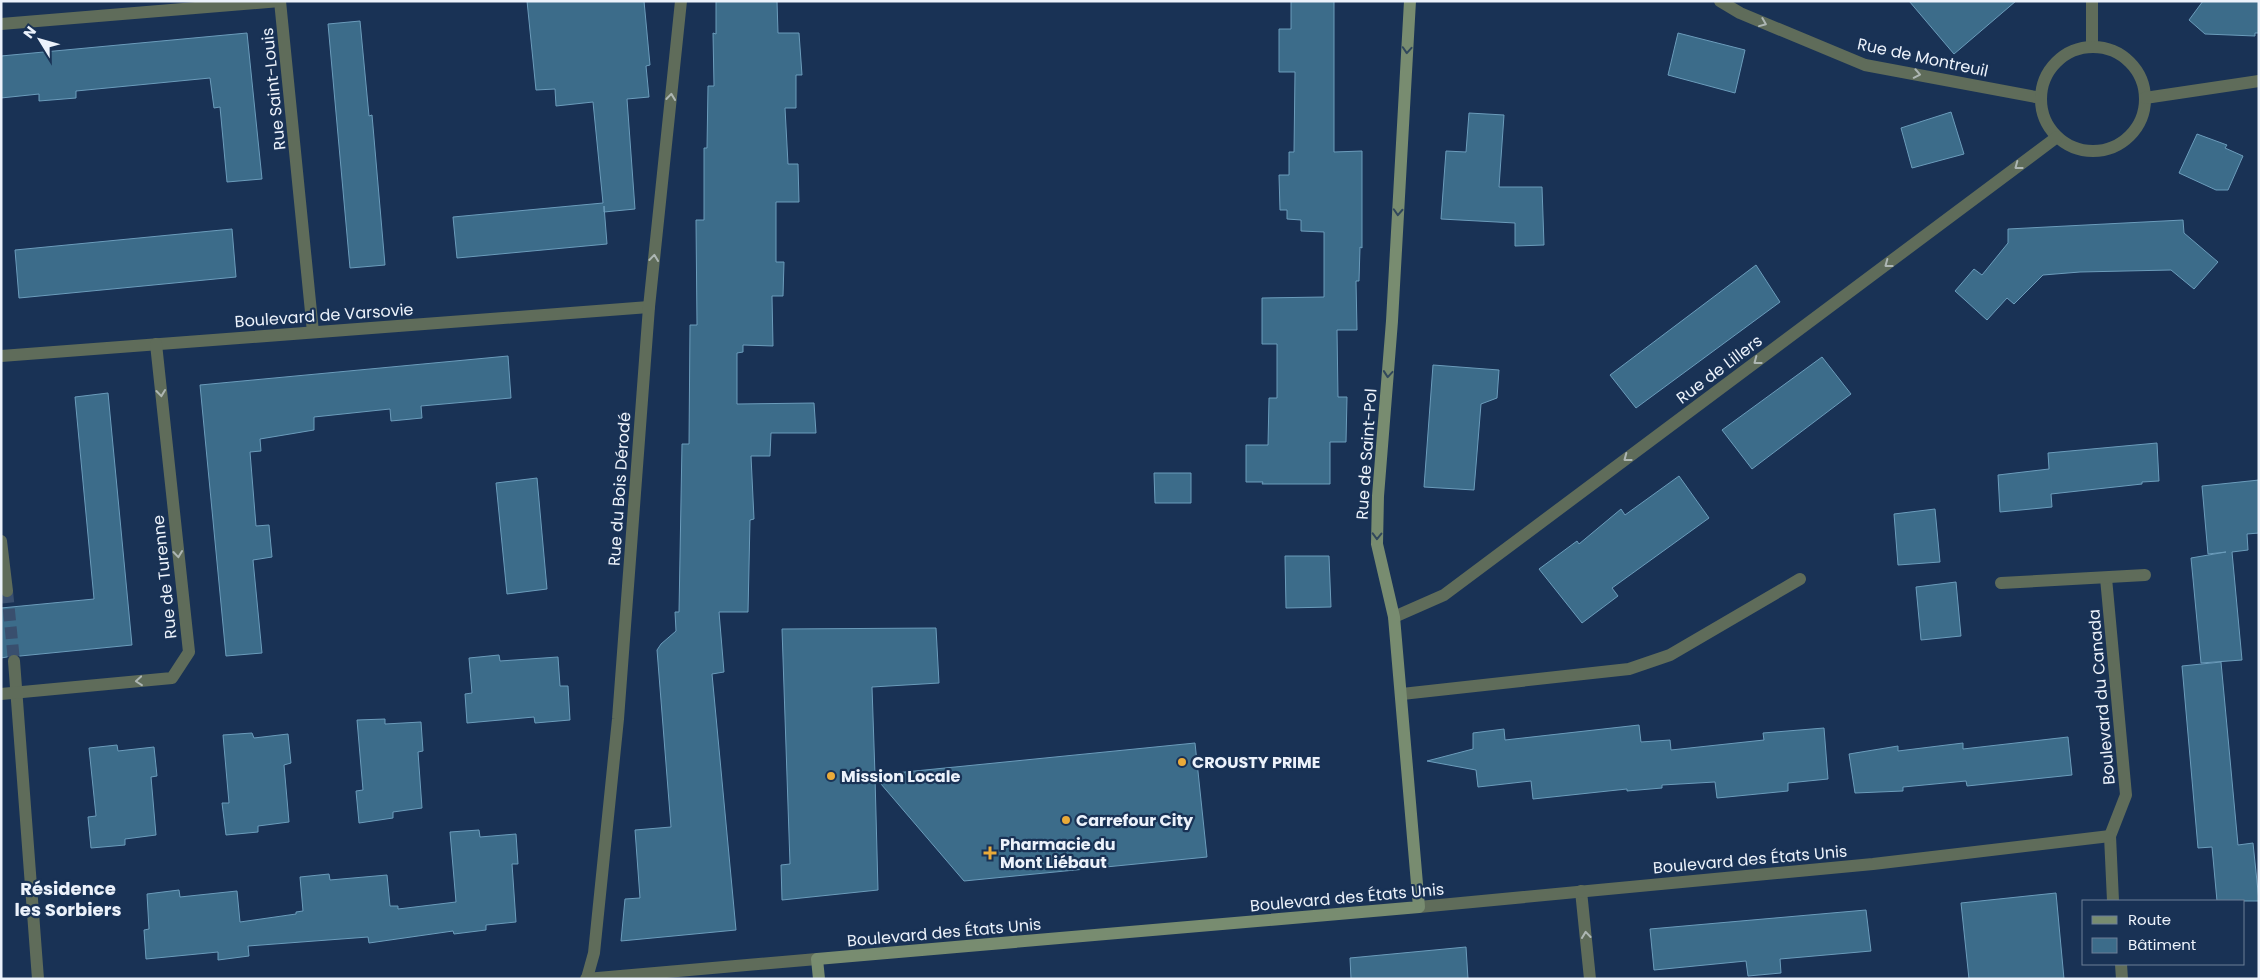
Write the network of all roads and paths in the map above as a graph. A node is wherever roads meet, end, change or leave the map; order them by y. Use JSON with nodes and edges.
{"nodes":[{"id":1,"x":280,"y":1,"type":"edge"},
{"id":2,"x":681,"y":1,"type":"edge"},
{"id":3,"x":1410,"y":1,"type":"edge"},
{"id":4,"x":1720,"y":1,"type":"edge"},
{"id":5,"x":2092,"y":1,"type":"edge"},
{"id":6,"x":1,"y":24,"type":"edge"},
{"id":7,"x":2092,"y":47,"type":"junction"},
{"id":8,"x":2259,"y":81,"type":"edge"},
{"id":9,"x":2040,"y":98,"type":"junction"},
{"id":10,"x":2145,"y":98,"type":"junction"},
{"id":11,"x":2057,"y":137,"type":"junction"},
{"id":12,"x":649,"y":307,"type":"junction"},
{"id":13,"x":313,"y":332,"type":"junction"},
{"id":14,"x":156,"y":344,"type":"junction"},
{"id":15,"x":1,"y":356,"type":"edge"},
{"id":16,"x":1,"y":541,"type":"edge"},
{"id":17,"x":2145,"y":575,"type":"dead end"},
{"id":18,"x":2106,"y":578,"type":"junction"},
{"id":19,"x":1800,"y":579,"type":"dead end"},
{"id":20,"x":2001,"y":583,"type":"dead end"},
{"id":21,"x":6,"y":591,"type":"tunnel mouth"},
{"id":22,"x":1394,"y":617,"type":"junction"},
{"id":23,"x":14,"y":661,"type":"tunnel mouth"},
{"id":24,"x":17,"y":692,"type":"junction"},
{"id":25,"x":1,"y":694,"type":"edge"},
{"id":26,"x":1402,"y":694,"type":"junction"},
{"id":27,"x":2110,"y":836,"type":"junction"},
{"id":28,"x":1581,"y":891,"type":"junction"},
{"id":29,"x":2113,"y":900,"type":"edge"},
{"id":30,"x":1419,"y":907,"type":"junction"},
{"id":31,"x":818,"y":959,"type":"junction"},
{"id":32,"x":2120,"y":965,"type":"edge"},
{"id":33,"x":38,"y":979,"type":"edge"},
{"id":34,"x":586,"y":979,"type":"edge"},
{"id":35,"x":819,"y":979,"type":"edge"},
{"id":36,"x":1590,"y":979,"type":"edge"},
{"id":37,"x":2122,"y":979,"type":"edge"}],
"edges":[{"from":1,"to":6,"type":"street","name":"Rue Saint-Louis"},
{"from":1,"to":13,"type":"street","name":"Rue Saint-Louis"},
{"from":12,"to":2,"type":"street","name":"Rue du Bois Dérodé","one_way":true},
{"from":3,"to":22,"type":"street","name":"Rue de Saint-Pol","one_way":true},
{"from":4,"to":9,"type":"street","name":"Rue de Montreuil","one_way":true},
{"from":5,"to":7,"type":"street"},
{"from":7,"to":9,"type":"street"},
{"from":7,"to":10,"type":"street"},
{"from":8,"to":10,"type":"street"},
{"from":9,"to":11,"type":"street"},
{"from":10,"to":11,"type":"street"},
{"from":11,"to":22,"type":"street","name":"Rue de Lillers","one_way":true},
{"from":12,"to":13,"type":"street","name":"Boulevard de Varsovie"},
{"from":12,"to":34,"type":"street","name":"Rue du Bois Dérodé"},
{"from":13,"to":14,"type":"street","name":"Boulevard de Varsovie"},
{"from":14,"to":15,"type":"street","name":"Boulevard de Varsovie"},
{"from":14,"to":24,"type":"street","name":"Rue de Turenne","one_way":true},
{"from":16,"to":21,"type":"street"},
{"from":17,"to":18,"type":"street"},
{"from":18,"to":20,"type":"street"},
{"from":18,"to":27,"type":"street","name":"Boulevard du Canada"},
{"from":19,"to":26,"type":"street"},
{"from":22,"to":26,"type":"street","name":"Rue de Saint-Pol"},
{"from":23,"to":24,"type":"street"},
{"from":24,"to":25,"type":"street"},
{"from":24,"to":33,"type":"street"},
{"from":26,"to":30,"type":"street","name":"Rue de Saint-Pol"},
{"from":27,"to":28,"type":"street","name":"Boulevard des États Unis"},
{"from":27,"to":29,"type":"street","name":"Boulevard du Canada"},
{"from":28,"to":30,"type":"street","name":"Boulevard des États Unis"},
{"from":36,"to":28,"type":"street","one_way":true},
{"from":30,"to":31,"type":"street","name":"Boulevard des États Unis"},
{"from":31,"to":34,"type":"street","name":"Boulevard des États Unis"},
{"from":31,"to":35,"type":"street"},
{"from":32,"to":37,"type":"street"}]}
